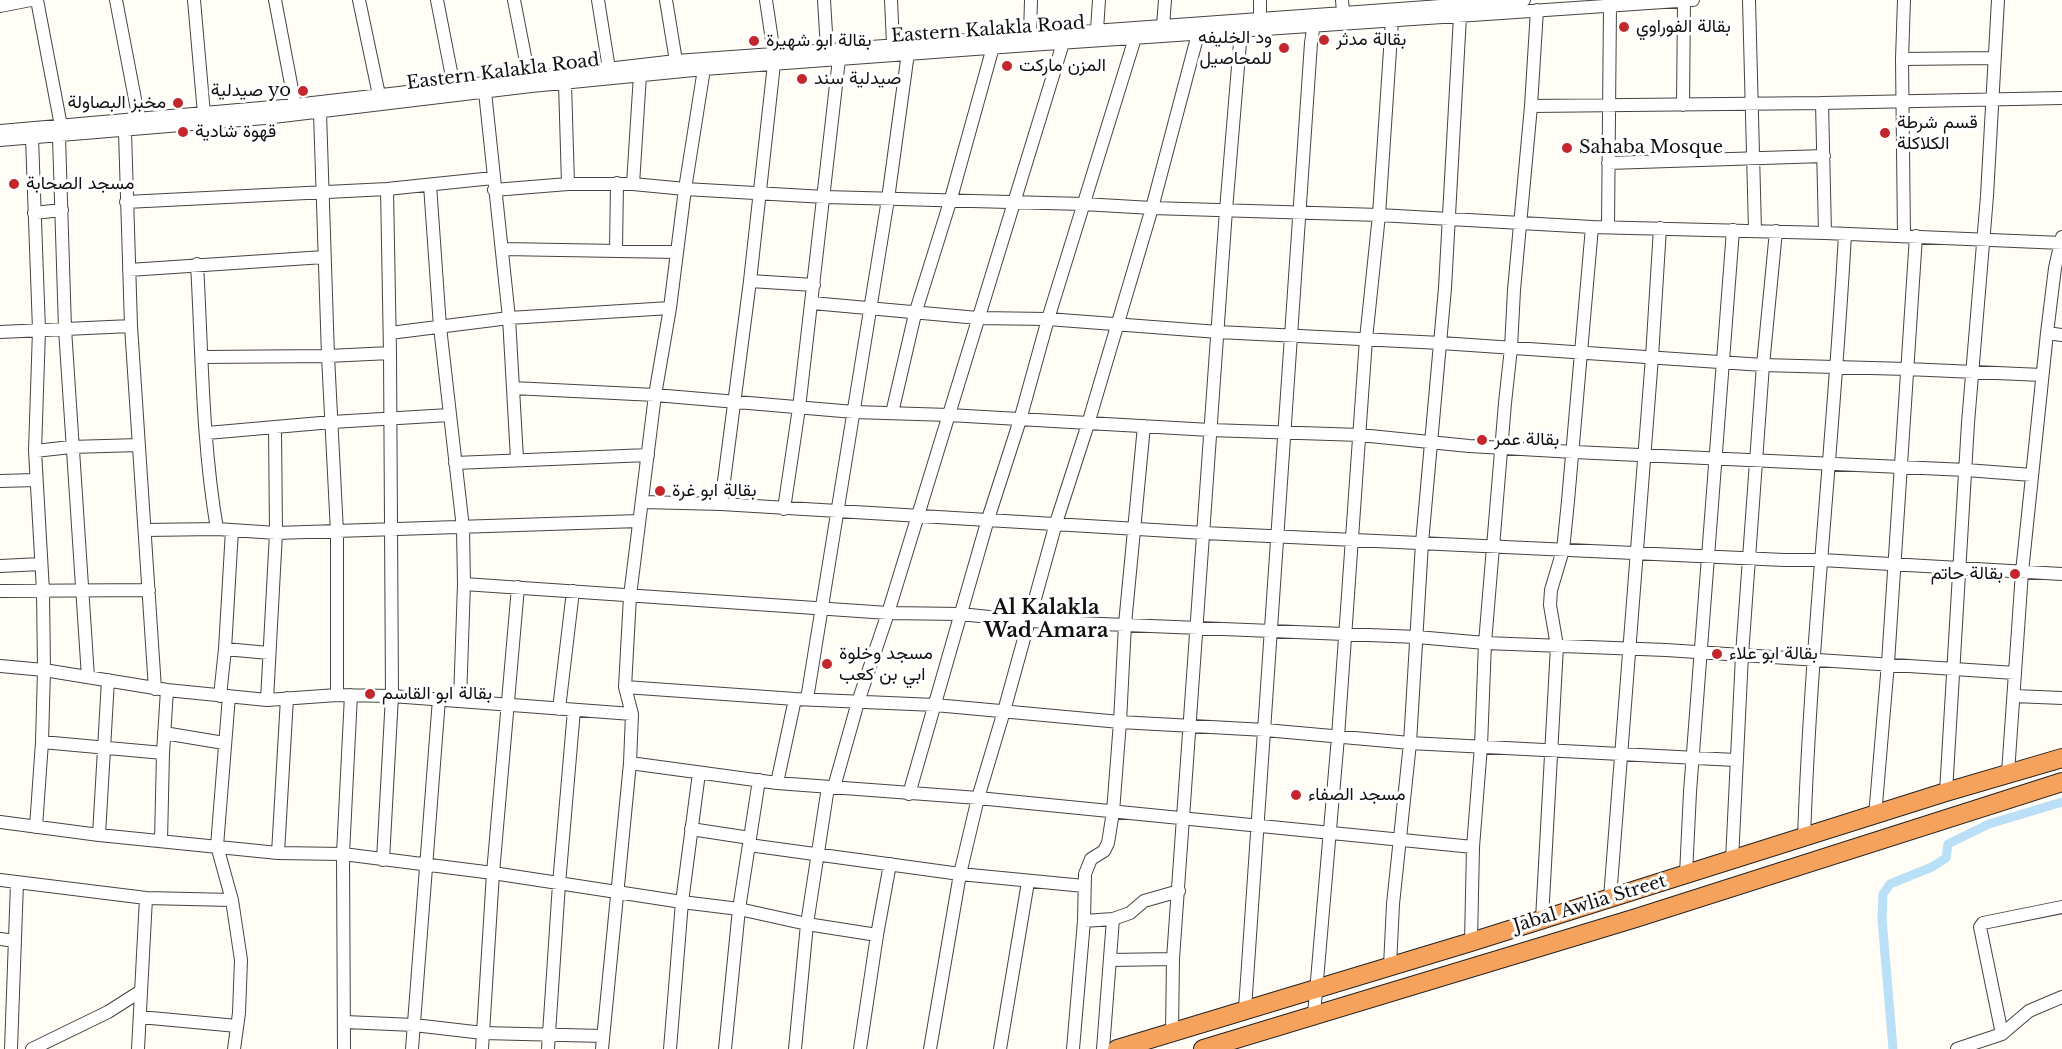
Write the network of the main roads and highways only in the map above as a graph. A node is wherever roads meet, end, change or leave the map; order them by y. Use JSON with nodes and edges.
{"nodes":[{"id":1,"x":2062,"y":758,"type":"edge"},
{"id":2,"x":2062,"y":782,"type":"edge"},
{"id":3,"x":1534,"y":922,"type":"junction"},
{"id":4,"x":1532,"y":950,"type":"junction"},
{"id":5,"x":1117,"y":1049,"type":"edge"},
{"id":6,"x":1203,"y":1049,"type":"edge"}],
"edges":[{"from":1,"to":3,"type":"highway","name":"Jabal Awlia Street"},
{"from":2,"to":4,"type":"highway","name":"Jabal Awlia Street"},
{"from":3,"to":4,"type":"highway"},
{"from":3,"to":5,"type":"highway","name":"Jabal Awlia Street"},
{"from":4,"to":6,"type":"highway","name":"Jabal Awlia Street"}]}
